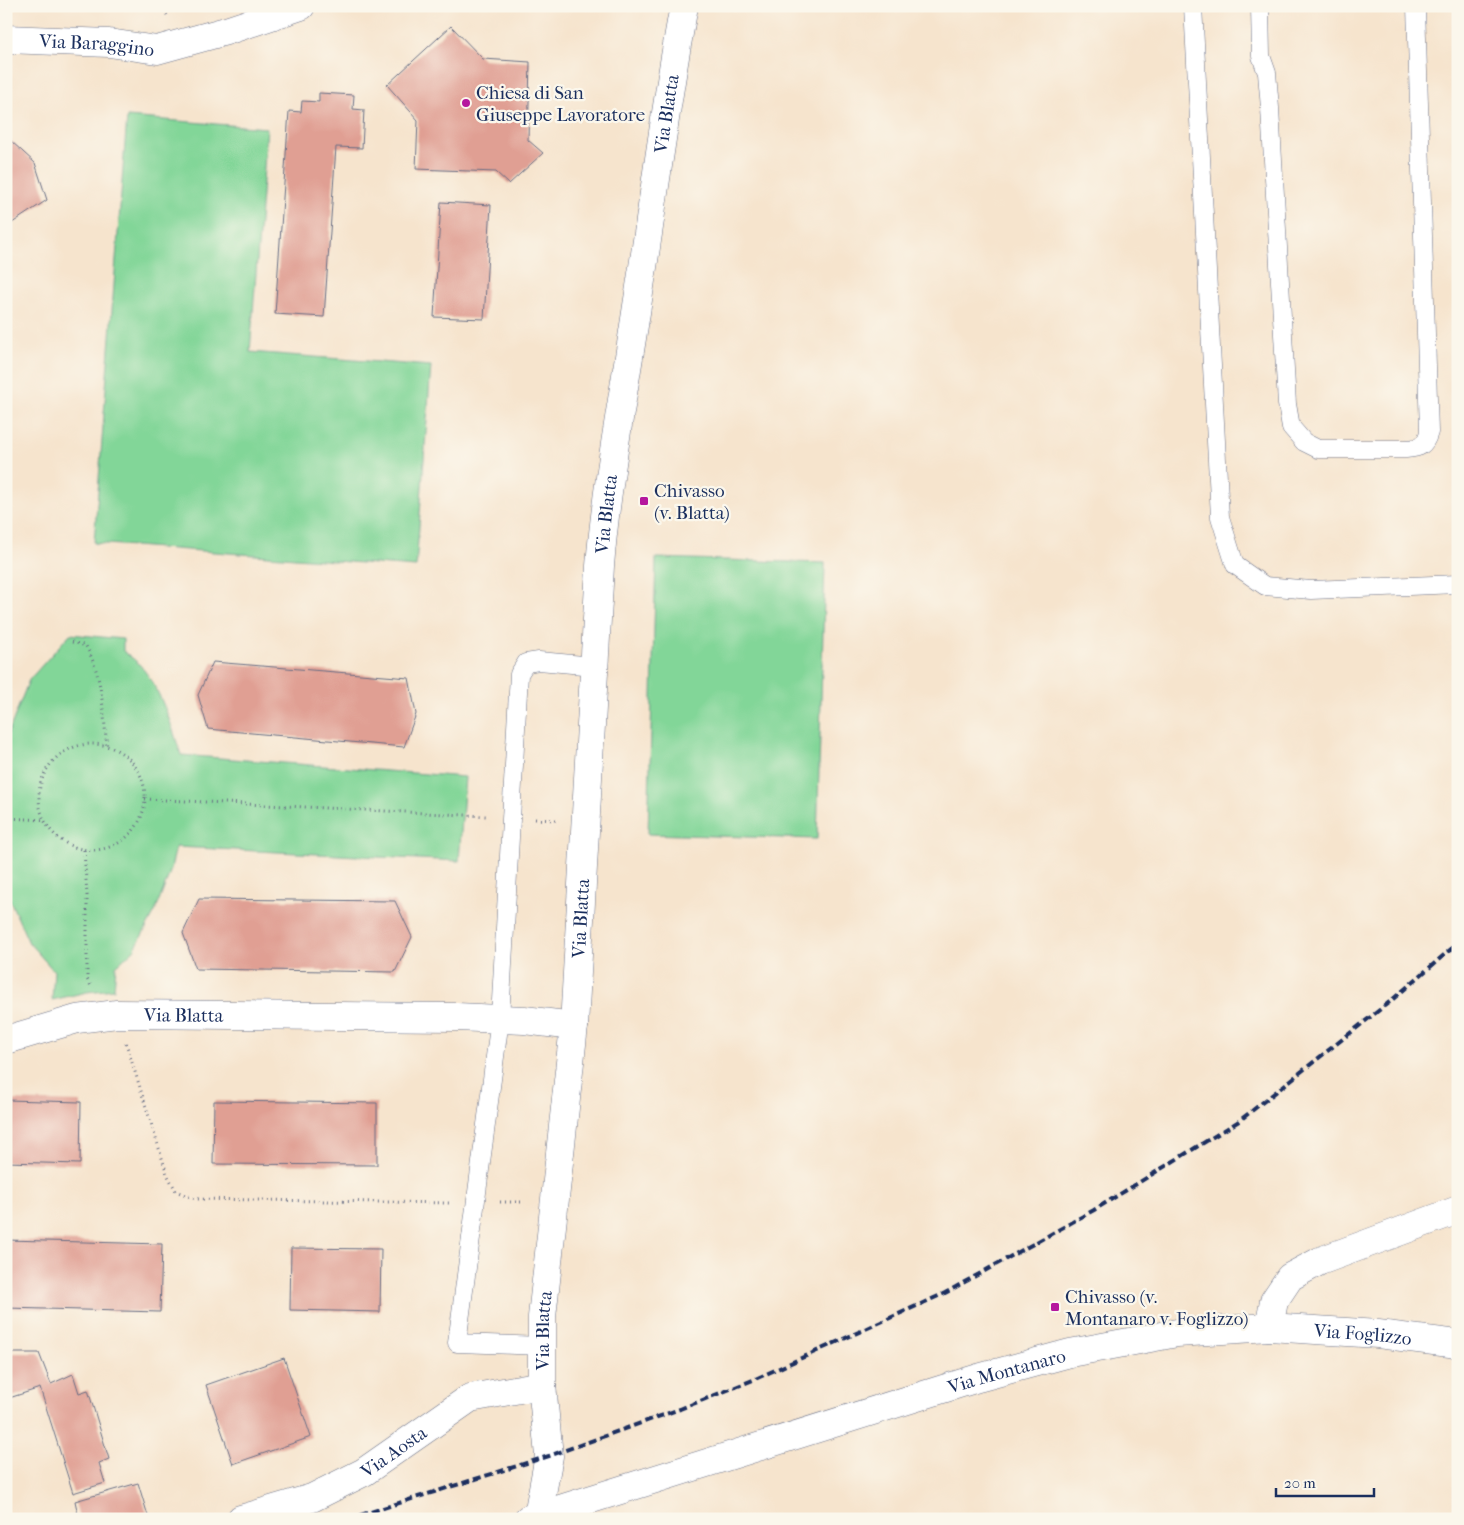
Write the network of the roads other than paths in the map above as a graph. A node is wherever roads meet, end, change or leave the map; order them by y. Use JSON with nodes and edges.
{"nodes":[{"id":1,"x":301,"y":6,"type":"edge"},
{"id":2,"x":684,"y":6,"type":"edge"},
{"id":3,"x":1193,"y":6,"type":"edge"},
{"id":4,"x":1260,"y":6,"type":"edge"},
{"id":5,"x":1416,"y":6,"type":"edge"},
{"id":6,"x":6,"y":40,"type":"edge"},
{"id":7,"x":1458,"y":584,"type":"edge"},
{"id":8,"x":594,"y":666,"type":"junction"},
{"id":9,"x":500,"y":1019,"type":"junction"},
{"id":10,"x":574,"y":1026,"type":"junction"},
{"id":11,"x":6,"y":1040,"type":"edge"},
{"id":12,"x":1458,"y":1210,"type":"edge"},
{"id":13,"x":1269,"y":1326,"type":"junction"},
{"id":14,"x":1458,"y":1344,"type":"edge"},
{"id":15,"x":542,"y":1346,"type":"junction"},
{"id":16,"x":542,"y":1385,"type":"junction"},
{"id":17,"x":534,"y":1518,"type":"edge"},
{"id":18,"x":241,"y":1519,"type":"edge"}],
"edges":[{"from":1,"to":6,"type":"street","name":"Via Baraggino"},
{"from":2,"to":8,"type":"street","name":"Via Blatta"},
{"from":3,"to":7,"type":"lane"},
{"from":4,"to":5,"type":"lane"},
{"from":8,"to":9,"type":"lane"},
{"from":8,"to":10,"type":"street","name":"Via Blatta"},
{"from":9,"to":10,"type":"street","name":"Via Blatta"},
{"from":9,"to":11,"type":"street","name":"Via Blatta"},
{"from":9,"to":15,"type":"lane"},
{"from":10,"to":15,"type":"street","name":"Via Blatta"},
{"from":12,"to":13,"type":"street"},
{"from":13,"to":14,"type":"street","name":"Via Foglizzo"},
{"from":13,"to":17,"type":"street","name":"Via Montanaro"},
{"from":15,"to":16,"type":"street","name":"Via Blatta"},
{"from":16,"to":17,"type":"street","name":"Via Blatta"},
{"from":16,"to":18,"type":"street","name":"Via Aosta"}]}
